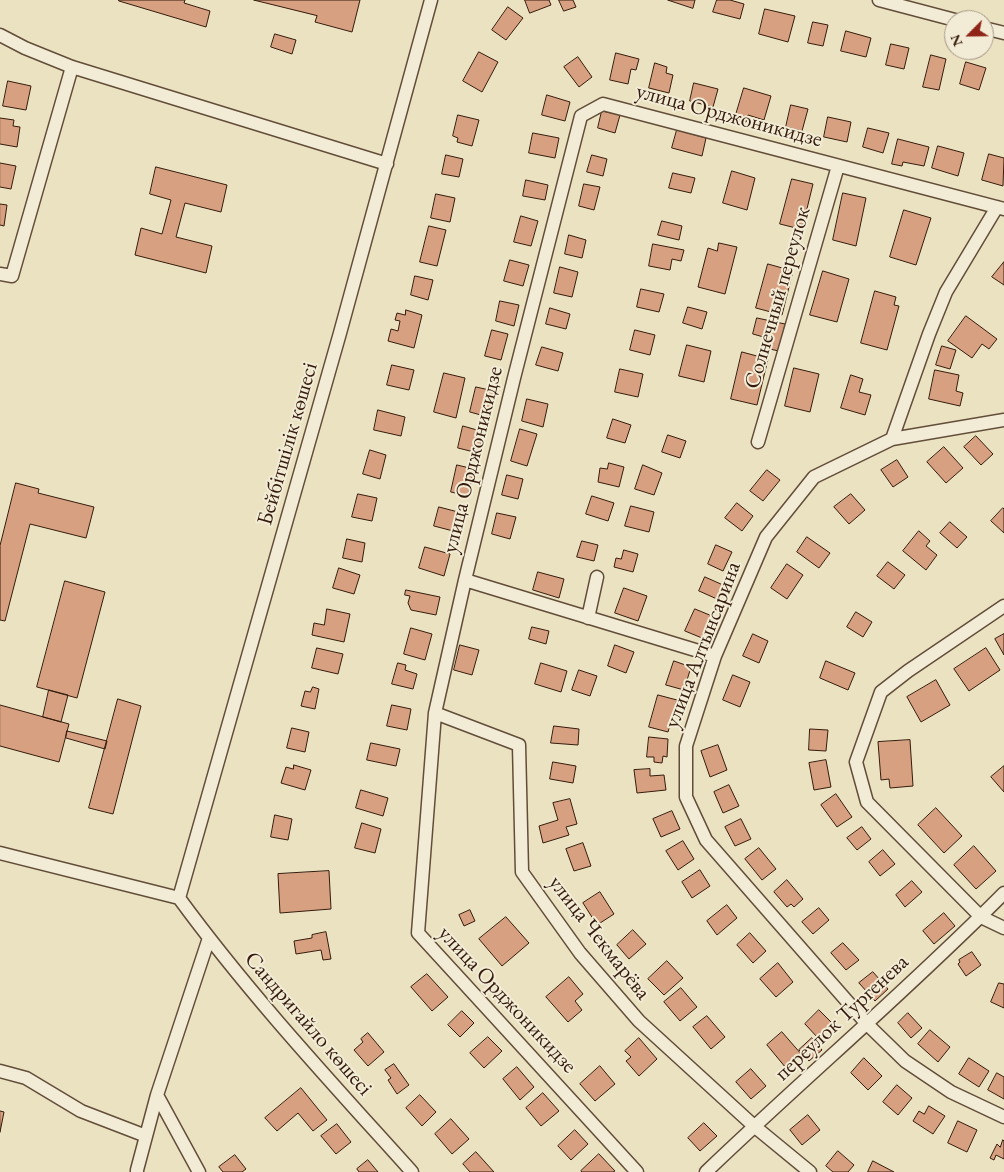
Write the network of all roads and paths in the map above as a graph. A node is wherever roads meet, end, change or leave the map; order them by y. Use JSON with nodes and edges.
{"nodes":[{"id":1,"x":431,"y":0,"type":"edge"},
{"id":2,"x":879,"y":0,"type":"edge"},
{"id":3,"x":944,"y":17,"type":"edge"},
{"id":4,"x":0,"y":35,"type":"edge"},
{"id":5,"x":72,"y":67,"type":"junction"},
{"id":6,"x":387,"y":164,"type":"junction"},
{"id":7,"x":838,"y":166,"type":"junction"},
{"id":8,"x":1001,"y":208,"type":"edge"},
{"id":9,"x":0,"y":274,"type":"edge"},
{"id":10,"x":1004,"y":420,"type":"edge"},
{"id":11,"x":892,"y":439,"type":"junction"},
{"id":12,"x":758,"y":442,"type":"dead end"},
{"id":13,"x":597,"y":577,"type":"dead end"},
{"id":14,"x":465,"y":580,"type":"junction"},
{"id":15,"x":1004,"y":606,"type":"edge"},
{"id":16,"x":588,"y":618,"type":"junction"},
{"id":17,"x":715,"y":656,"type":"junction"},
{"id":18,"x":435,"y":713,"type":"junction"},
{"id":19,"x":0,"y":853,"type":"edge"},
{"id":20,"x":1004,"y":893,"type":"edge"},
{"id":21,"x":180,"y":898,"type":"junction"},
{"id":22,"x":981,"y":917,"type":"junction"},
{"id":23,"x":1004,"y":928,"type":"edge"},
{"id":24,"x":209,"y":938,"type":"junction"},
{"id":25,"x":867,"y":1024,"type":"junction"},
{"id":26,"x":0,"y":1071,"type":"edge"},
{"id":27,"x":157,"y":1095,"type":"junction"},
{"id":28,"x":1004,"y":1117,"type":"edge"},
{"id":29,"x":754,"y":1126,"type":"junction"},
{"id":30,"x":146,"y":1136,"type":"junction"},
{"id":31,"x":137,"y":1172,"type":"edge"},
{"id":32,"x":198,"y":1172,"type":"edge"},
{"id":33,"x":412,"y":1172,"type":"edge"},
{"id":34,"x":637,"y":1172,"type":"edge"},
{"id":35,"x":706,"y":1172,"type":"edge"},
{"id":36,"x":810,"y":1172,"type":"edge"}],
"edges":[{"from":1,"to":6,"type":"street","name":"Бейбітшілік көшесі"},
{"from":2,"to":3,"type":"street"},
{"from":4,"to":5,"type":"street"},
{"from":5,"to":6,"type":"street"},
{"from":5,"to":9,"type":"street"},
{"from":6,"to":21,"type":"street","name":"Бейбітшілік көшесі"},
{"from":7,"to":8,"type":"street","name":"улица Орджоникидзе"},
{"from":7,"to":12,"type":"street","name":"Солнечный переулок"},
{"from":7,"to":14,"type":"street","name":"улица Орджоникидзе"},
{"from":8,"to":11,"type":"street"},
{"from":10,"to":11,"type":"street","name":"улица Алтынсарина"},
{"from":11,"to":17,"type":"street","name":"улица Алтынсарина"},
{"from":13,"to":16,"type":"street"},
{"from":14,"to":16,"type":"street"},
{"from":14,"to":18,"type":"street","name":"улица Орджоникидзе"},
{"from":15,"to":22,"type":"street"},
{"from":16,"to":17,"type":"street"},
{"from":17,"to":25,"type":"street","name":"улица Алтынсарина"},
{"from":18,"to":29,"type":"street","name":"улица Чекмарёва"},
{"from":18,"to":34,"type":"street","name":"улица Орджоникидзе"},
{"from":19,"to":21,"type":"street"},
{"from":20,"to":22,"type":"street","name":"переулок Тургенева"},
{"from":21,"to":24,"type":"street","name":"Сандригайло көшесі"},
{"from":22,"to":23,"type":"street"},
{"from":22,"to":25,"type":"street","name":"переулок Тургенева"},
{"from":24,"to":27,"type":"street"},
{"from":24,"to":33,"type":"street","name":"Сандригайло көшесі"},
{"from":25,"to":28,"type":"street","name":"улица Алтынсарина"},
{"from":25,"to":29,"type":"street","name":"переулок Тургенева"},
{"from":26,"to":30,"type":"street"},
{"from":27,"to":30,"type":"street"},
{"from":27,"to":32,"type":"street"},
{"from":29,"to":35,"type":"street","name":"переулок Тургенева"},
{"from":29,"to":36,"type":"street","name":"улица Чекмарёва"},
{"from":30,"to":31,"type":"street"}]}
